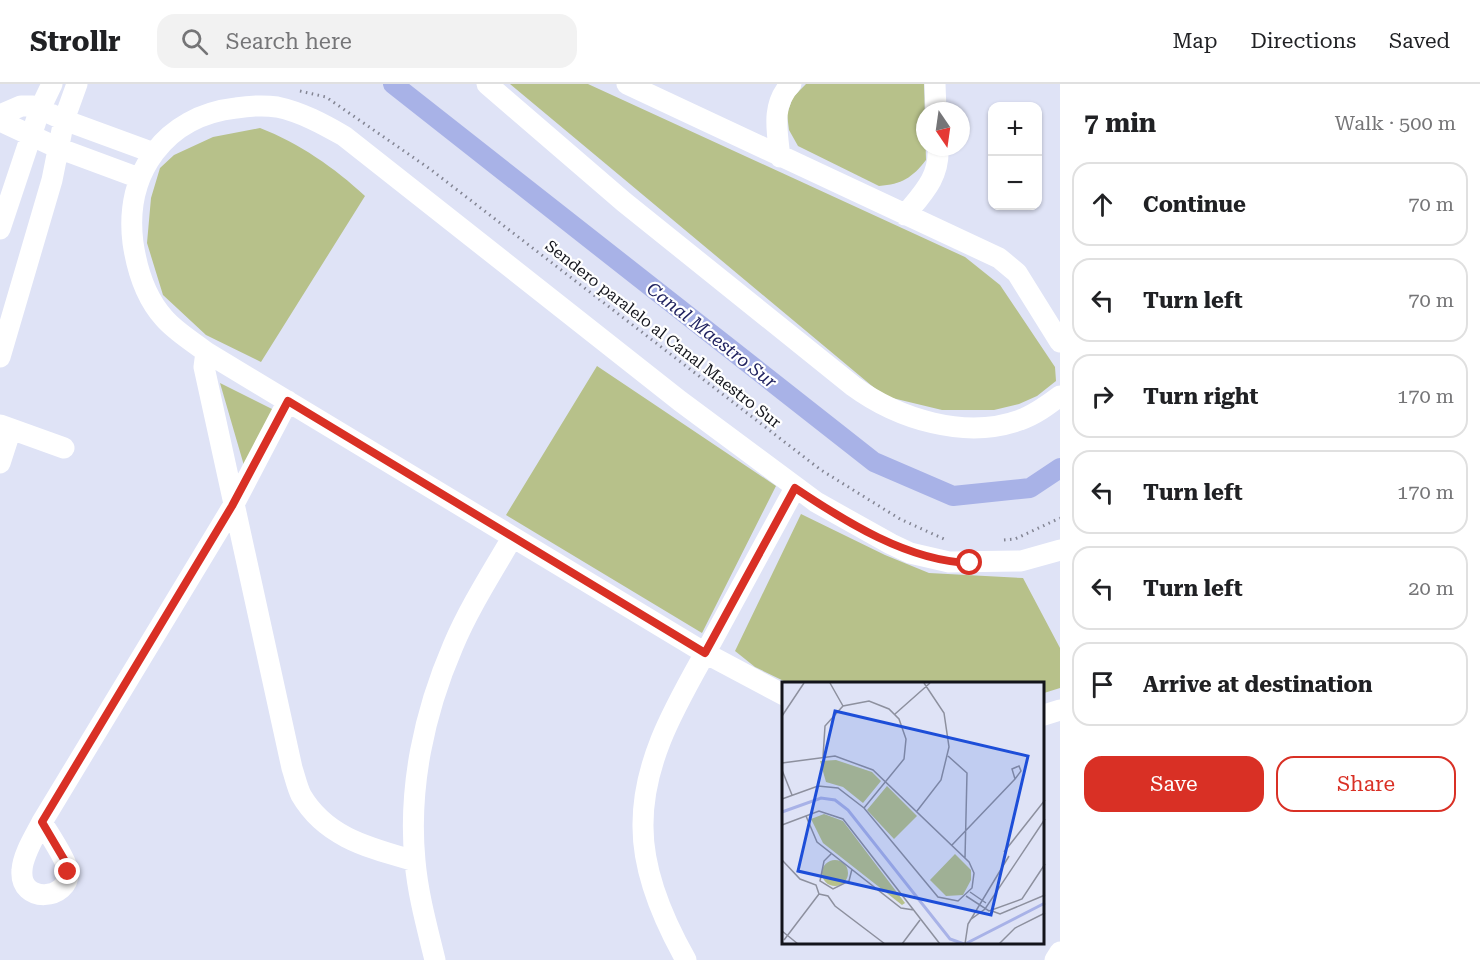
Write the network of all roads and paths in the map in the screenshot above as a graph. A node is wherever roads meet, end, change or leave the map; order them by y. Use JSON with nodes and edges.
{"nodes":[{"id":1,"x":52,"y":84,"type":"edge"},
{"id":2,"x":77,"y":84,"type":"edge"},
{"id":3,"x":487,"y":84,"type":"edge"},
{"id":4,"x":627,"y":84,"type":"edge"},
{"id":5,"x":791,"y":84,"type":"edge"},
{"id":6,"x":934,"y":84,"type":"edge"},
{"id":7,"x":291,"y":89,"type":"dead end"},
{"id":8,"x":935,"y":102,"type":"edge"},
{"id":9,"x":40,"y":109,"type":"junction"},
{"id":10,"x":3,"y":113,"type":"edge"},
{"id":11,"x":64,"y":120,"type":"junction"},
{"id":12,"x":31,"y":135,"type":"junction"},
{"id":13,"x":58,"y":148,"type":"junction"},
{"id":14,"x":154,"y":153,"type":"junction"},
{"id":15,"x":938,"y":156,"type":"edge"},
{"id":16,"x":780,"y":157,"type":"junction"},
{"id":17,"x":139,"y":178,"type":"junction"},
{"id":18,"x":905,"y":215,"type":"junction"},
{"id":19,"x":0,"y":229,"type":"edge"},
{"id":20,"x":1060,"y":342,"type":"edge"},
{"id":21,"x":206,"y":352,"type":"junction"},
{"id":22,"x":0,"y":357,"type":"edge"},
{"id":23,"x":1060,"y":396,"type":"edge"},
{"id":24,"x":288,"y":401,"type":"junction"},
{"id":25,"x":6,"y":427,"type":"edge"},
{"id":26,"x":64,"y":448,"type":"dead end"},
{"id":27,"x":0,"y":463,"type":"edge"},
{"id":28,"x":795,"y":488,"type":"junction"},
{"id":29,"x":232,"y":506,"type":"junction"},
{"id":30,"x":1060,"y":518,"type":"edge"},
{"id":31,"x":512,"y":538,"type":"junction"},
{"id":32,"x":946,"y":540,"type":"dead end"},
{"id":33,"x":995,"y":541,"type":"dead end"},
{"id":34,"x":1060,"y":550,"type":"edge"},
{"id":35,"x":705,"y":653,"type":"junction"},
{"id":36,"x":782,"y":694,"type":"edge"},
{"id":37,"x":1060,"y":710,"type":"edge"},
{"id":38,"x":1045,"y":715,"type":"edge"},
{"id":39,"x":42,"y":822,"type":"dead end"},
{"id":40,"x":415,"y":861,"type":"junction"},
{"id":41,"x":1060,"y":952,"type":"edge"},
{"id":42,"x":435,"y":960,"type":"edge"},
{"id":43,"x":686,"y":960,"type":"edge"},
{"id":44,"x":1055,"y":960,"type":"edge"}],
"edges":[{"from":1,"to":9,"type":"street"},
{"from":2,"to":11,"type":"street"},
{"from":3,"to":23,"type":"street"},
{"from":4,"to":16,"type":"street"},
{"from":5,"to":16,"type":"street"},
{"from":6,"to":8,"type":"street"},
{"from":7,"to":32,"type":"path","name":"Sendero paralelo al Canal Maestro Sur"},
{"from":9,"to":10,"type":"street"},
{"from":9,"to":11,"type":"street"},
{"from":9,"to":12,"type":"street"},
{"from":10,"to":12,"type":"street"},
{"from":11,"to":13,"type":"street"},
{"from":11,"to":14,"type":"street"},
{"from":12,"to":13,"type":"street"},
{"from":12,"to":19,"type":"street"},
{"from":13,"to":17,"type":"street"},
{"from":13,"to":22,"type":"street"},
{"from":14,"to":17,"type":"street"},
{"from":14,"to":28,"type":"street"},
{"from":15,"to":18,"type":"street"},
{"from":16,"to":18,"type":"street"},
{"from":17,"to":21,"type":"street"},
{"from":18,"to":20,"type":"street"},
{"from":21,"to":24,"type":"street"},
{"from":21,"to":29,"type":"street"},
{"from":24,"to":29,"type":"street"},
{"from":24,"to":31,"type":"street"},
{"from":25,"to":26,"type":"street"},
{"from":25,"to":27,"type":"street"},
{"from":28,"to":34,"type":"street"},
{"from":28,"to":35,"type":"street"},
{"from":29,"to":39,"type":"street"},
{"from":29,"to":40,"type":"street"},
{"from":30,"to":33,"type":"path"},
{"from":31,"to":35,"type":"street"},
{"from":31,"to":40,"type":"street"},
{"from":35,"to":36,"type":"street"},
{"from":35,"to":43,"type":"street"},
{"from":37,"to":38,"type":"street"},
{"from":40,"to":42,"type":"street"},
{"from":41,"to":44,"type":"street"}]}
